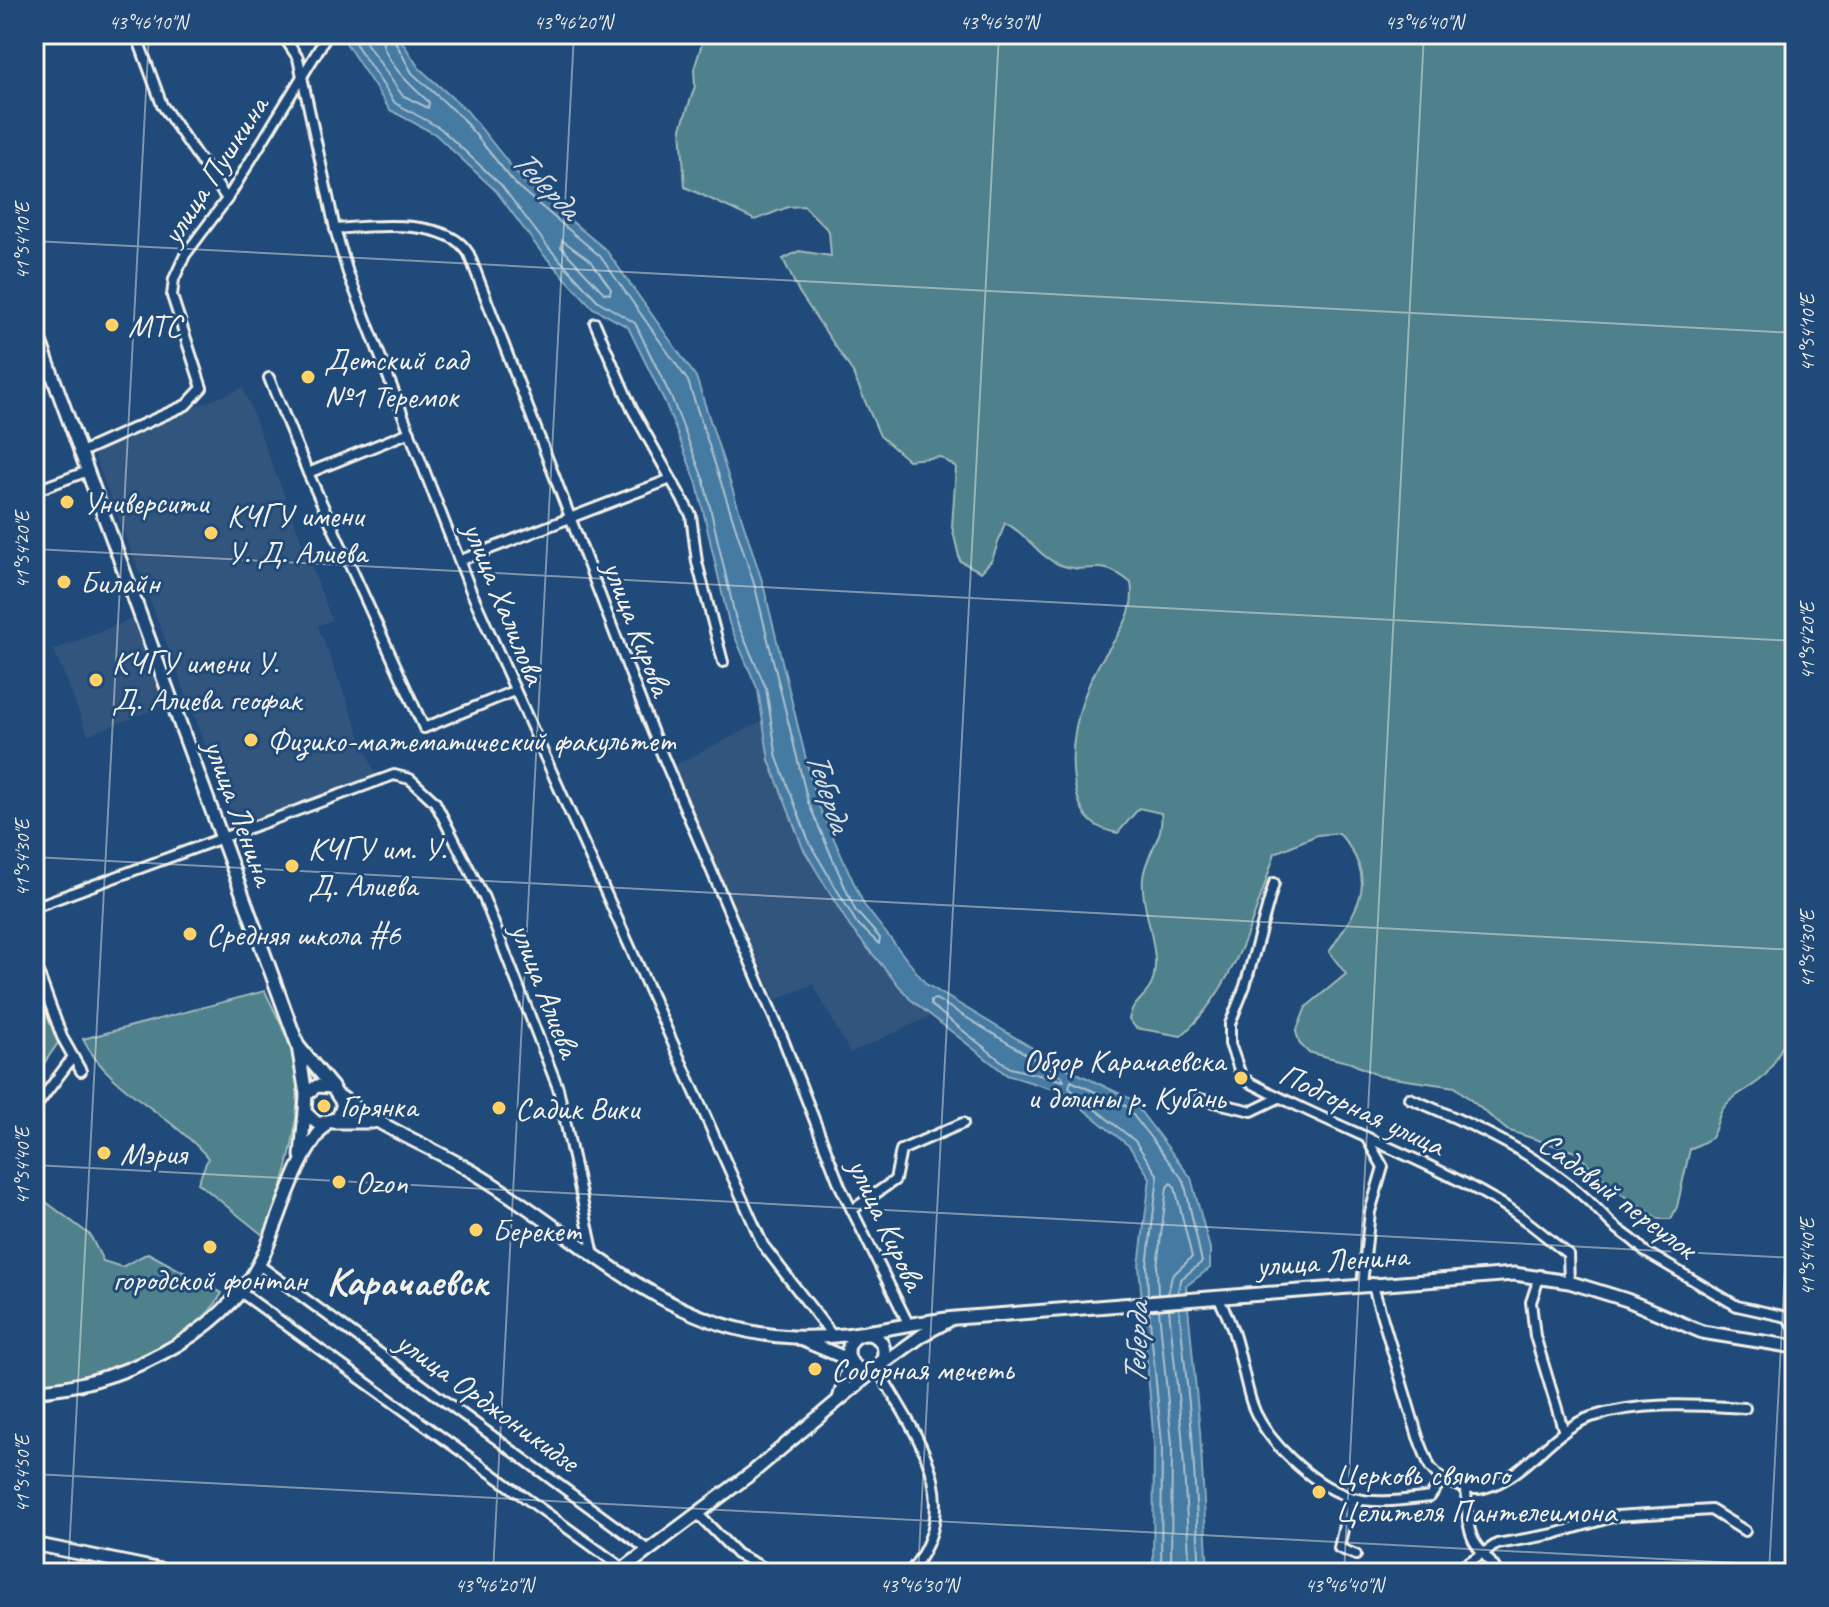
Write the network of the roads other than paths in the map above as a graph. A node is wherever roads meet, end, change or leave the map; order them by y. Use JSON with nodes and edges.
{"nodes":[{"id":1,"x":136,"y":34,"type":"edge"},
{"id":2,"x":282,"y":34,"type":"edge"},
{"id":3,"x":328,"y":34,"type":"edge"},
{"id":4,"x":302,"y":78,"type":"junction"},
{"id":5,"x":227,"y":199,"type":"junction"},
{"id":6,"x":335,"y":229,"type":"junction"},
{"id":7,"x":595,"y":323,"type":"dead end"},
{"id":8,"x":34,"y":325,"type":"edge"},
{"id":9,"x":269,"y":378,"type":"dead end"},
{"id":10,"x":410,"y":432,"type":"junction"},
{"id":11,"x":79,"y":453,"type":"junction"},
{"id":12,"x":88,"y":471,"type":"junction"},
{"id":13,"x":308,"y":473,"type":"junction"},
{"id":14,"x":671,"y":479,"type":"junction"},
{"id":15,"x":34,"y":491,"type":"edge"},
{"id":16,"x":569,"y":519,"type":"junction"},
{"id":17,"x":461,"y":560,"type":"junction"},
{"id":18,"x":723,"y":662,"type":"dead end"},
{"id":19,"x":514,"y":691,"type":"junction"},
{"id":20,"x":222,"y":839,"type":"junction"},
{"id":21,"x":1274,"y":883,"type":"dead end"},
{"id":22,"x":34,"y":907,"type":"edge"},
{"id":23,"x":34,"y":961,"type":"edge"},
{"id":24,"x":298,"y":1046,"type":"junction"},
{"id":25,"x":73,"y":1057,"type":"junction"},
{"id":26,"x":81,"y":1071,"type":"dead end"},
{"id":27,"x":332,"y":1087,"type":"junction"},
{"id":28,"x":306,"y":1094,"type":"junction"},
{"id":29,"x":341,"y":1097,"type":"junction"},
{"id":30,"x":1279,"y":1098,"type":"junction"},
{"id":31,"x":1409,"y":1098,"type":"dead end"},
{"id":32,"x":1200,"y":1099,"type":"dead end"},
{"id":33,"x":34,"y":1109,"type":"edge"},
{"id":34,"x":305,"y":1112,"type":"junction"},
{"id":35,"x":373,"y":1122,"type":"junction"},
{"id":36,"x":963,"y":1123,"type":"dead end"},
{"id":37,"x":329,"y":1124,"type":"junction"},
{"id":38,"x":1366,"y":1137,"type":"junction"},
{"id":39,"x":301,"y":1161,"type":"junction"},
{"id":40,"x":852,"y":1210,"type":"junction"},
{"id":41,"x":594,"y":1255,"type":"junction"},
{"id":42,"x":259,"y":1265,"type":"junction"},
{"id":43,"x":1540,"y":1275,"type":"junction"},
{"id":44,"x":1569,"y":1282,"type":"junction"},
{"id":45,"x":1367,"y":1284,"type":"junction"},
{"id":46,"x":239,"y":1291,"type":"junction"},
{"id":47,"x":1216,"y":1295,"type":"junction"},
{"id":48,"x":956,"y":1318,"type":"junction"},
{"id":49,"x":908,"y":1323,"type":"junction"},
{"id":50,"x":1795,"y":1328,"type":"edge"},
{"id":51,"x":866,"y":1334,"type":"junction"},
{"id":52,"x":832,"y":1335,"type":"junction"},
{"id":53,"x":796,"y":1337,"type":"junction"},
{"id":54,"x":1795,"y":1347,"type":"edge"},
{"id":55,"x":850,"y":1360,"type":"junction"},
{"id":56,"x":877,"y":1368,"type":"junction"},
{"id":57,"x":34,"y":1390,"type":"edge"},
{"id":58,"x":836,"y":1405,"type":"junction"},
{"id":59,"x":1745,"y":1408,"type":"dead end"},
{"id":60,"x":1564,"y":1432,"type":"junction"},
{"id":61,"x":1442,"y":1480,"type":"junction"},
{"id":62,"x":1466,"y":1488,"type":"junction"},
{"id":63,"x":1350,"y":1497,"type":"junction"},
{"id":64,"x":697,"y":1513,"type":"junction"},
{"id":65,"x":1745,"y":1531,"type":"dead end"},
{"id":66,"x":34,"y":1544,"type":"edge"},
{"id":67,"x":648,"y":1550,"type":"junction"},
{"id":68,"x":1486,"y":1552,"type":"junction"},
{"id":69,"x":1356,"y":1555,"type":"dead end"},
{"id":70,"x":621,"y":1571,"type":"edge"},
{"id":71,"x":176,"y":1573,"type":"edge"},
{"id":72,"x":774,"y":1573,"type":"edge"},
{"id":73,"x":909,"y":1573,"type":"edge"},
{"id":74,"x":1452,"y":1573,"type":"edge"},
{"id":75,"x":1498,"y":1573,"type":"edge"}],
"edges":[{"from":1,"to":5,"type":"street"},
{"from":2,"to":4,"type":"street","name":"улица Халилова"},
{"from":3,"to":4,"type":"street","name":"улица Пушкина"},
{"from":4,"to":5,"type":"street","name":"улица Пушкина"},
{"from":4,"to":6,"type":"street","name":"улица Халилова"},
{"from":5,"to":11,"type":"street","name":"улица Пушкина"},
{"from":6,"to":10,"type":"street","name":"улица Халилова"},
{"from":6,"to":16,"type":"street","name":"улица Кирова"},
{"from":7,"to":14,"type":"street"},
{"from":8,"to":11,"type":"main road","name":"улица Ленина"},
{"from":9,"to":13,"type":"street"},
{"from":10,"to":13,"type":"street"},
{"from":10,"to":17,"type":"street","name":"улица Халилова"},
{"from":11,"to":12,"type":"main road","name":"улица Ленина"},
{"from":12,"to":15,"type":"street"},
{"from":12,"to":20,"type":"main road","name":"улица Ленина"},
{"from":13,"to":19,"type":"street"},
{"from":14,"to":16,"type":"street"},
{"from":14,"to":18,"type":"street"},
{"from":16,"to":17,"type":"street"},
{"from":16,"to":40,"type":"street","name":"улица Кирова"},
{"from":17,"to":19,"type":"street","name":"улица Халилова"},
{"from":19,"to":52,"type":"street","name":"улица Халилова"},
{"from":20,"to":22,"type":"street"},
{"from":20,"to":24,"type":"main road","name":"улица Ленина"},
{"from":20,"to":41,"type":"street","name":"улица Алиева"},
{"from":21,"to":30,"type":"street","name":"Подгорная улица"},
{"from":23,"to":25,"type":"street"},
{"from":24,"to":27,"type":"main road","name":"улица Ленина"},
{"from":24,"to":28,"type":"main road","name":"улица Ленина"},
{"from":25,"to":26,"type":"street"},
{"from":25,"to":33,"type":"street"},
{"from":27,"to":28,"type":"main road"},
{"from":27,"to":29,"type":"main road"},
{"from":28,"to":34,"type":"main road"},
{"from":29,"to":35,"type":"main road","name":"улица Ленина"},
{"from":29,"to":37,"type":"main road"},
{"from":30,"to":32,"type":"street"},
{"from":30,"to":38,"type":"street","name":"Подгорная улица"},
{"from":31,"to":50,"type":"street","name":"Садовый переулок"},
{"from":34,"to":37,"type":"main road"},
{"from":34,"to":39,"type":"main road"},
{"from":35,"to":37,"type":"main road","name":"улица Ленина"},
{"from":35,"to":41,"type":"main road","name":"улица Ленина"},
{"from":36,"to":40,"type":"street"},
{"from":37,"to":39,"type":"main road"},
{"from":38,"to":44,"type":"street","name":"Подгорная улица"},
{"from":38,"to":45,"type":"street"},
{"from":39,"to":42,"type":"main road"},
{"from":40,"to":49,"type":"street","name":"улица Кирова"},
{"from":41,"to":53,"type":"main road","name":"улица Ленина"},
{"from":42,"to":46,"type":"main road"},
{"from":42,"to":67,"type":"street","name":"улица Орджоникидзе"},
{"from":43,"to":44,"type":"main road","name":"улица Ленина"},
{"from":43,"to":45,"type":"main road","name":"улица Ленина"},
{"from":43,"to":60,"type":"street"},
{"from":44,"to":54,"type":"main road","name":"улица Ленина"},
{"from":45,"to":47,"type":"main road","name":"улица Ленина"},
{"from":45,"to":61,"type":"street"},
{"from":46,"to":57,"type":"main road"},
{"from":46,"to":70,"type":"street","name":"улица Орджоникидзе"},
{"from":47,"to":48,"type":"main road","name":"улица Ленина"},
{"from":47,"to":63,"type":"street"},
{"from":48,"to":49,"type":"main road","name":"улица Ленина"},
{"from":48,"to":56,"type":"main road","name":"улица Ленина"},
{"from":49,"to":51,"type":"main road","name":"улица Ленина"},
{"from":51,"to":52,"type":"main road","name":"улица Ленина"},
{"from":51,"to":55,"type":"main road"},
{"from":51,"to":56,"type":"main road"},
{"from":52,"to":53,"type":"main road","name":"улица Ленина"},
{"from":53,"to":55,"type":"main road","name":"улица Ленина"},
{"from":55,"to":56,"type":"main road"},
{"from":55,"to":58,"type":"main road"},
{"from":56,"to":58,"type":"main road","name":"улица Орджоникидзе"},
{"from":56,"to":73,"type":"street"},
{"from":58,"to":64,"type":"main road","name":"улица Орджоникидзе"},
{"from":59,"to":60,"type":"street"},
{"from":60,"to":62,"type":"street"},
{"from":61,"to":62,"type":"street"},
{"from":61,"to":63,"type":"street"},
{"from":62,"to":68,"type":"street"},
{"from":63,"to":69,"type":"street"},
{"from":64,"to":67,"type":"main road","name":"улица Орджоникидзе"},
{"from":64,"to":72,"type":"street"},
{"from":65,"to":68,"type":"street"},
{"from":66,"to":71,"type":"main road"},
{"from":67,"to":70,"type":"main road","name":"улица Орджоникидзе"},
{"from":68,"to":74,"type":"street"},
{"from":68,"to":75,"type":"street"}]}
